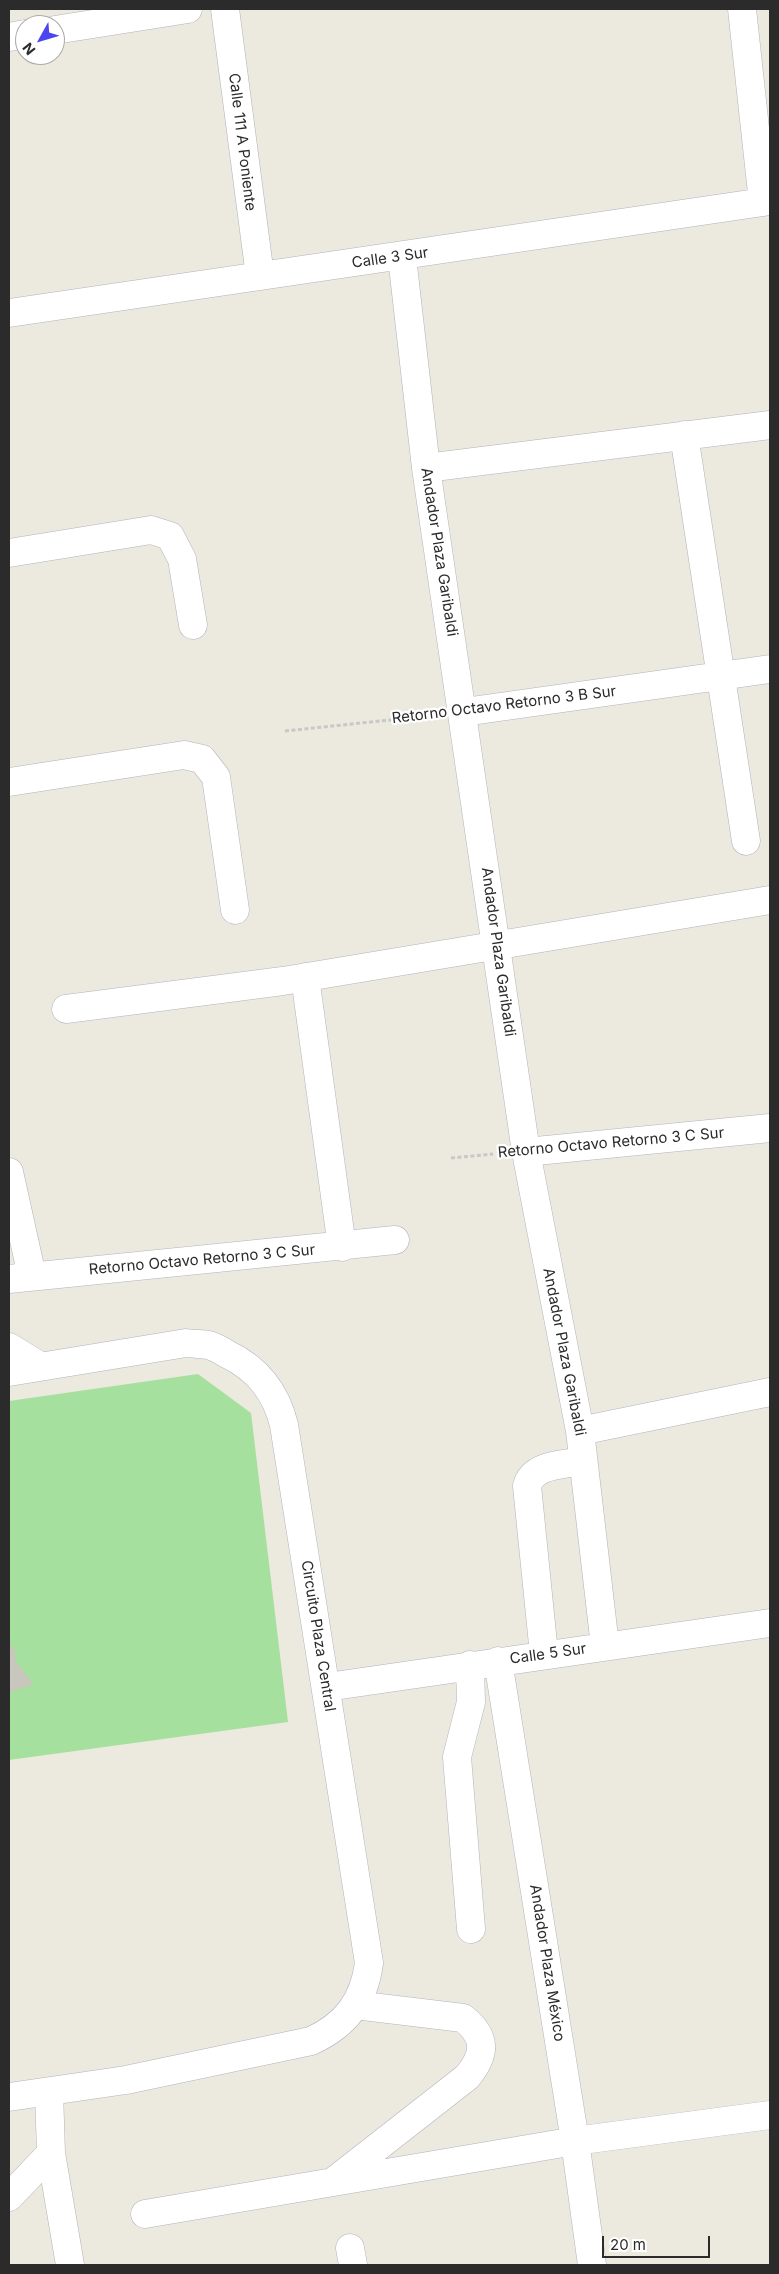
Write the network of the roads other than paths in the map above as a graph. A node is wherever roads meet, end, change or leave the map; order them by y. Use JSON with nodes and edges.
{"nodes":[{"id":1,"x":188,"y":9,"type":"edge"},
{"id":2,"x":225,"y":9,"type":"edge"},
{"id":3,"x":742,"y":9,"type":"edge"},
{"id":4,"x":65,"y":28,"type":"edge"},
{"id":5,"x":767,"y":202,"type":"edge"},
{"id":6,"x":402,"y":257,"type":"junction"},
{"id":7,"x":260,"y":276,"type":"junction"},
{"id":8,"x":9,"y":313,"type":"edge"},
{"id":9,"x":770,"y":425,"type":"edge"},
{"id":10,"x":684,"y":435,"type":"junction"},
{"id":11,"x":426,"y":468,"type":"junction"},
{"id":12,"x":9,"y":553,"type":"edge"},
{"id":13,"x":193,"y":625,"type":"dead end"},
{"id":14,"x":770,"y":669,"type":"edge"},
{"id":15,"x":722,"y":676,"type":"junction"},
{"id":16,"x":464,"y":712,"type":"junction"},
{"id":17,"x":9,"y":782,"type":"edge"},
{"id":18,"x":746,"y":842,"type":"dead end"},
{"id":19,"x":770,"y":900,"type":"edge"},
{"id":20,"x":236,"y":910,"type":"dead end"},
{"id":21,"x":497,"y":944,"type":"junction"},
{"id":22,"x":305,"y":977,"type":"junction"},
{"id":23,"x":66,"y":1009,"type":"dead end"},
{"id":24,"x":770,"y":1128,"type":"edge"},
{"id":25,"x":526,"y":1152,"type":"junction"},
{"id":26,"x":9,"y":1172,"type":"edge"},
{"id":27,"x":395,"y":1240,"type":"dead end"},
{"id":28,"x":342,"y":1247,"type":"junction"},
{"id":29,"x":20,"y":1277,"type":"edge"},
{"id":30,"x":9,"y":1347,"type":"edge"},
{"id":31,"x":40,"y":1366,"type":"junction"},
{"id":32,"x":9,"y":1372,"type":"edge"},
{"id":33,"x":770,"y":1392,"type":"edge"},
{"id":34,"x":580,"y":1431,"type":"junction"},
{"id":35,"x":583,"y":1461,"type":"junction"},
{"id":36,"x":770,"y":1623,"type":"edge"},
{"id":37,"x":605,"y":1646,"type":"junction"},
{"id":38,"x":544,"y":1654,"type":"junction"},
{"id":39,"x":498,"y":1661,"type":"junction"},
{"id":40,"x":470,"y":1665,"type":"junction"},
{"id":41,"x":327,"y":1687,"type":"junction"},
{"id":42,"x":471,"y":1929,"type":"dead end"},
{"id":43,"x":361,"y":1995,"type":"junction"},
{"id":44,"x":49,"y":2092,"type":"junction"},
{"id":45,"x":9,"y":2097,"type":"edge"},
{"id":46,"x":770,"y":2115,"type":"edge"},
{"id":47,"x":576,"y":2141,"type":"junction"},
{"id":48,"x":51,"y":2153,"type":"junction"},
{"id":49,"x":331,"y":2183,"type":"junction"},
{"id":50,"x":9,"y":2197,"type":"edge"},
{"id":51,"x":146,"y":2214,"type":"dead end"},
{"id":52,"x":70,"y":2265,"type":"edge"},
{"id":53,"x":592,"y":2265,"type":"edge"}],
"edges":[{"from":1,"to":4,"type":"street"},
{"from":2,"to":7,"type":"street","name":"Calle 111 A Poniente"},
{"from":3,"to":5,"type":"street"},
{"from":5,"to":6,"type":"street","name":"Calle 3 Sur"},
{"from":6,"to":7,"type":"street","name":"Calle 3 Sur"},
{"from":6,"to":11,"type":"street","name":"Andador Plaza Garibaldi"},
{"from":7,"to":8,"type":"street","name":"Calle 3 Sur"},
{"from":9,"to":10,"type":"street"},
{"from":10,"to":11,"type":"street"},
{"from":10,"to":15,"type":"street"},
{"from":11,"to":16,"type":"street","name":"Andador Plaza Garibaldi"},
{"from":12,"to":13,"type":"street"},
{"from":14,"to":15,"type":"street","name":"Retorno Octavo Retorno 3 B Sur"},
{"from":15,"to":16,"type":"street","name":"Retorno Octavo Retorno 3 B Sur"},
{"from":15,"to":18,"type":"street"},
{"from":16,"to":21,"type":"street","name":"Andador Plaza Garibaldi"},
{"from":17,"to":20,"type":"street"},
{"from":19,"to":21,"type":"street"},
{"from":21,"to":22,"type":"street"},
{"from":21,"to":25,"type":"street","name":"Andador Plaza Garibaldi"},
{"from":22,"to":23,"type":"street"},
{"from":22,"to":28,"type":"street"},
{"from":24,"to":25,"type":"street","name":"Retorno Octavo Retorno 3 C Sur"},
{"from":25,"to":34,"type":"street","name":"Andador Plaza Garibaldi"},
{"from":26,"to":29,"type":"street"},
{"from":27,"to":28,"type":"street","name":"Retorno Octavo Retorno 3 C Sur"},
{"from":28,"to":29,"type":"street","name":"Retorno Octavo Retorno 3 C Sur"},
{"from":30,"to":31,"type":"street"},
{"from":31,"to":32,"type":"street","name":"Circuito Plaza Central"},
{"from":31,"to":41,"type":"street","name":"Circuito Plaza Central"},
{"from":33,"to":34,"type":"street"},
{"from":34,"to":35,"type":"street","name":"Andador Plaza Garibaldi"},
{"from":35,"to":37,"type":"street","name":"Andador Plaza Garibaldi"},
{"from":35,"to":38,"type":"street"},
{"from":36,"to":37,"type":"street","name":"Calle 5 Sur"},
{"from":37,"to":38,"type":"street","name":"Calle 5 Sur"},
{"from":38,"to":39,"type":"street","name":"Calle 5 Sur"},
{"from":39,"to":40,"type":"street","name":"Calle 5 Sur"},
{"from":39,"to":47,"type":"street","name":"Andador Plaza México"},
{"from":40,"to":41,"type":"street","name":"Calle 5 Sur"},
{"from":40,"to":42,"type":"street"},
{"from":41,"to":43,"type":"street","name":"Circuito Plaza Central"},
{"from":43,"to":44,"type":"street"},
{"from":43,"to":49,"type":"street"},
{"from":44,"to":45,"type":"street"},
{"from":44,"to":48,"type":"street"},
{"from":46,"to":47,"type":"street"},
{"from":47,"to":49,"type":"street"},
{"from":47,"to":53,"type":"street","name":"Andador Plaza México"},
{"from":48,"to":50,"type":"street"},
{"from":48,"to":52,"type":"street"},
{"from":49,"to":51,"type":"street"}]}
